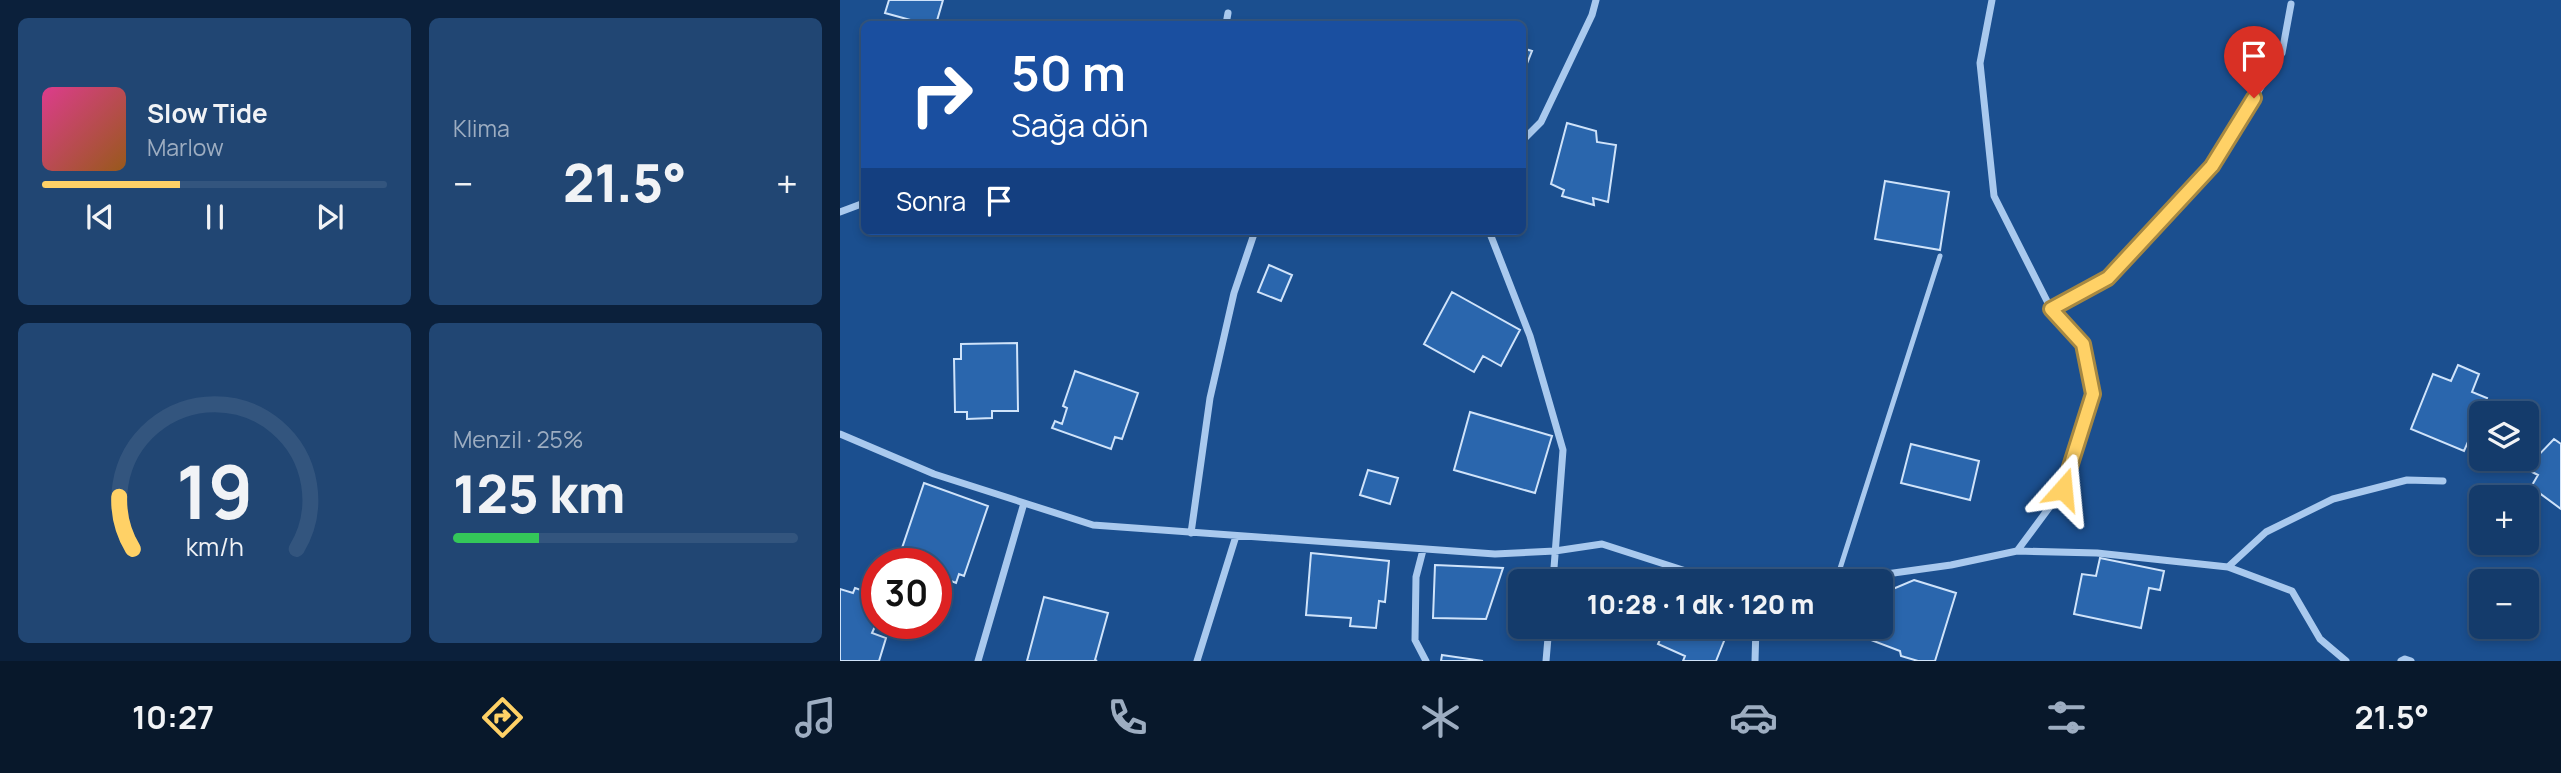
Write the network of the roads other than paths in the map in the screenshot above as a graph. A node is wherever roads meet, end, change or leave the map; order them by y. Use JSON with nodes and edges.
{"nodes":[{"id":1,"x":1597,"y":0,"type":"edge"},
{"id":2,"x":1992,"y":0,"type":"edge"},
{"id":3,"x":2291,"y":4,"type":"dead end"},
{"id":4,"x":1228,"y":13,"type":"dead end"},
{"id":5,"x":1227,"y":21,"type":"edge"},
{"id":6,"x":1526,"y":137,"type":"edge"},
{"id":7,"x":861,"y":204,"type":"edge"},
{"id":8,"x":840,"y":212,"type":"edge"},
{"id":9,"x":1254,"y":235,"type":"edge"},
{"id":10,"x":1491,"y":235,"type":"edge"},
{"id":11,"x":1940,"y":256,"type":"dead end"},
{"id":12,"x":2051,"y":309,"type":"junction"},
{"id":13,"x":840,"y":434,"type":"edge"},
{"id":14,"x":2443,"y":481,"type":"dead end"},
{"id":15,"x":1024,"y":503,"type":"junction"},
{"id":16,"x":1191,"y":533,"type":"junction"},
{"id":17,"x":1236,"y":536,"type":"junction"},
{"id":18,"x":1423,"y":550,"type":"junction"},
{"id":19,"x":1555,"y":551,"type":"junction"},
{"id":20,"x":2017,"y":551,"type":"junction"},
{"id":21,"x":2228,"y":567,"type":"junction"},
{"id":22,"x":1554,"y":569,"type":"edge"},
{"id":23,"x":1679,"y":569,"type":"edge"},
{"id":24,"x":1840,"y":569,"type":"edge"},
{"id":25,"x":1893,"y":573,"type":"edge"},
{"id":26,"x":1548,"y":639,"type":"edge"},
{"id":27,"x":1756,"y":639,"type":"edge"},
{"id":28,"x":978,"y":661,"type":"edge"},
{"id":29,"x":1197,"y":661,"type":"edge"},
{"id":30,"x":1426,"y":661,"type":"edge"},
{"id":31,"x":1546,"y":661,"type":"edge"},
{"id":32,"x":1755,"y":661,"type":"edge"},
{"id":33,"x":2346,"y":661,"type":"edge"},
{"id":34,"x":2401,"y":661,"type":"edge"},
{"id":35,"x":2411,"y":661,"type":"edge"}],
"edges":[{"from":1,"to":6,"type":"street"},
{"from":2,"to":12,"type":"street"},
{"from":3,"to":12,"type":"street"},
{"from":4,"to":5,"type":"street"},
{"from":7,"to":8,"type":"street"},
{"from":9,"to":16,"type":"street"},
{"from":10,"to":19,"type":"street"},
{"from":11,"to":24,"type":"lane"},
{"from":12,"to":20,"type":"street"},
{"from":13,"to":15,"type":"street"},
{"from":14,"to":21,"type":"street"},
{"from":15,"to":16,"type":"street"},
{"from":15,"to":28,"type":"street"},
{"from":16,"to":17,"type":"street"},
{"from":17,"to":18,"type":"street"},
{"from":17,"to":29,"type":"street"},
{"from":18,"to":19,"type":"street"},
{"from":18,"to":30,"type":"street"},
{"from":19,"to":22,"type":"street"},
{"from":19,"to":23,"type":"street"},
{"from":20,"to":21,"type":"street"},
{"from":20,"to":25,"type":"street"},
{"from":21,"to":33,"type":"street"},
{"from":26,"to":31,"type":"street"},
{"from":27,"to":32,"type":"street"},
{"from":34,"to":35,"type":"street"}]}
